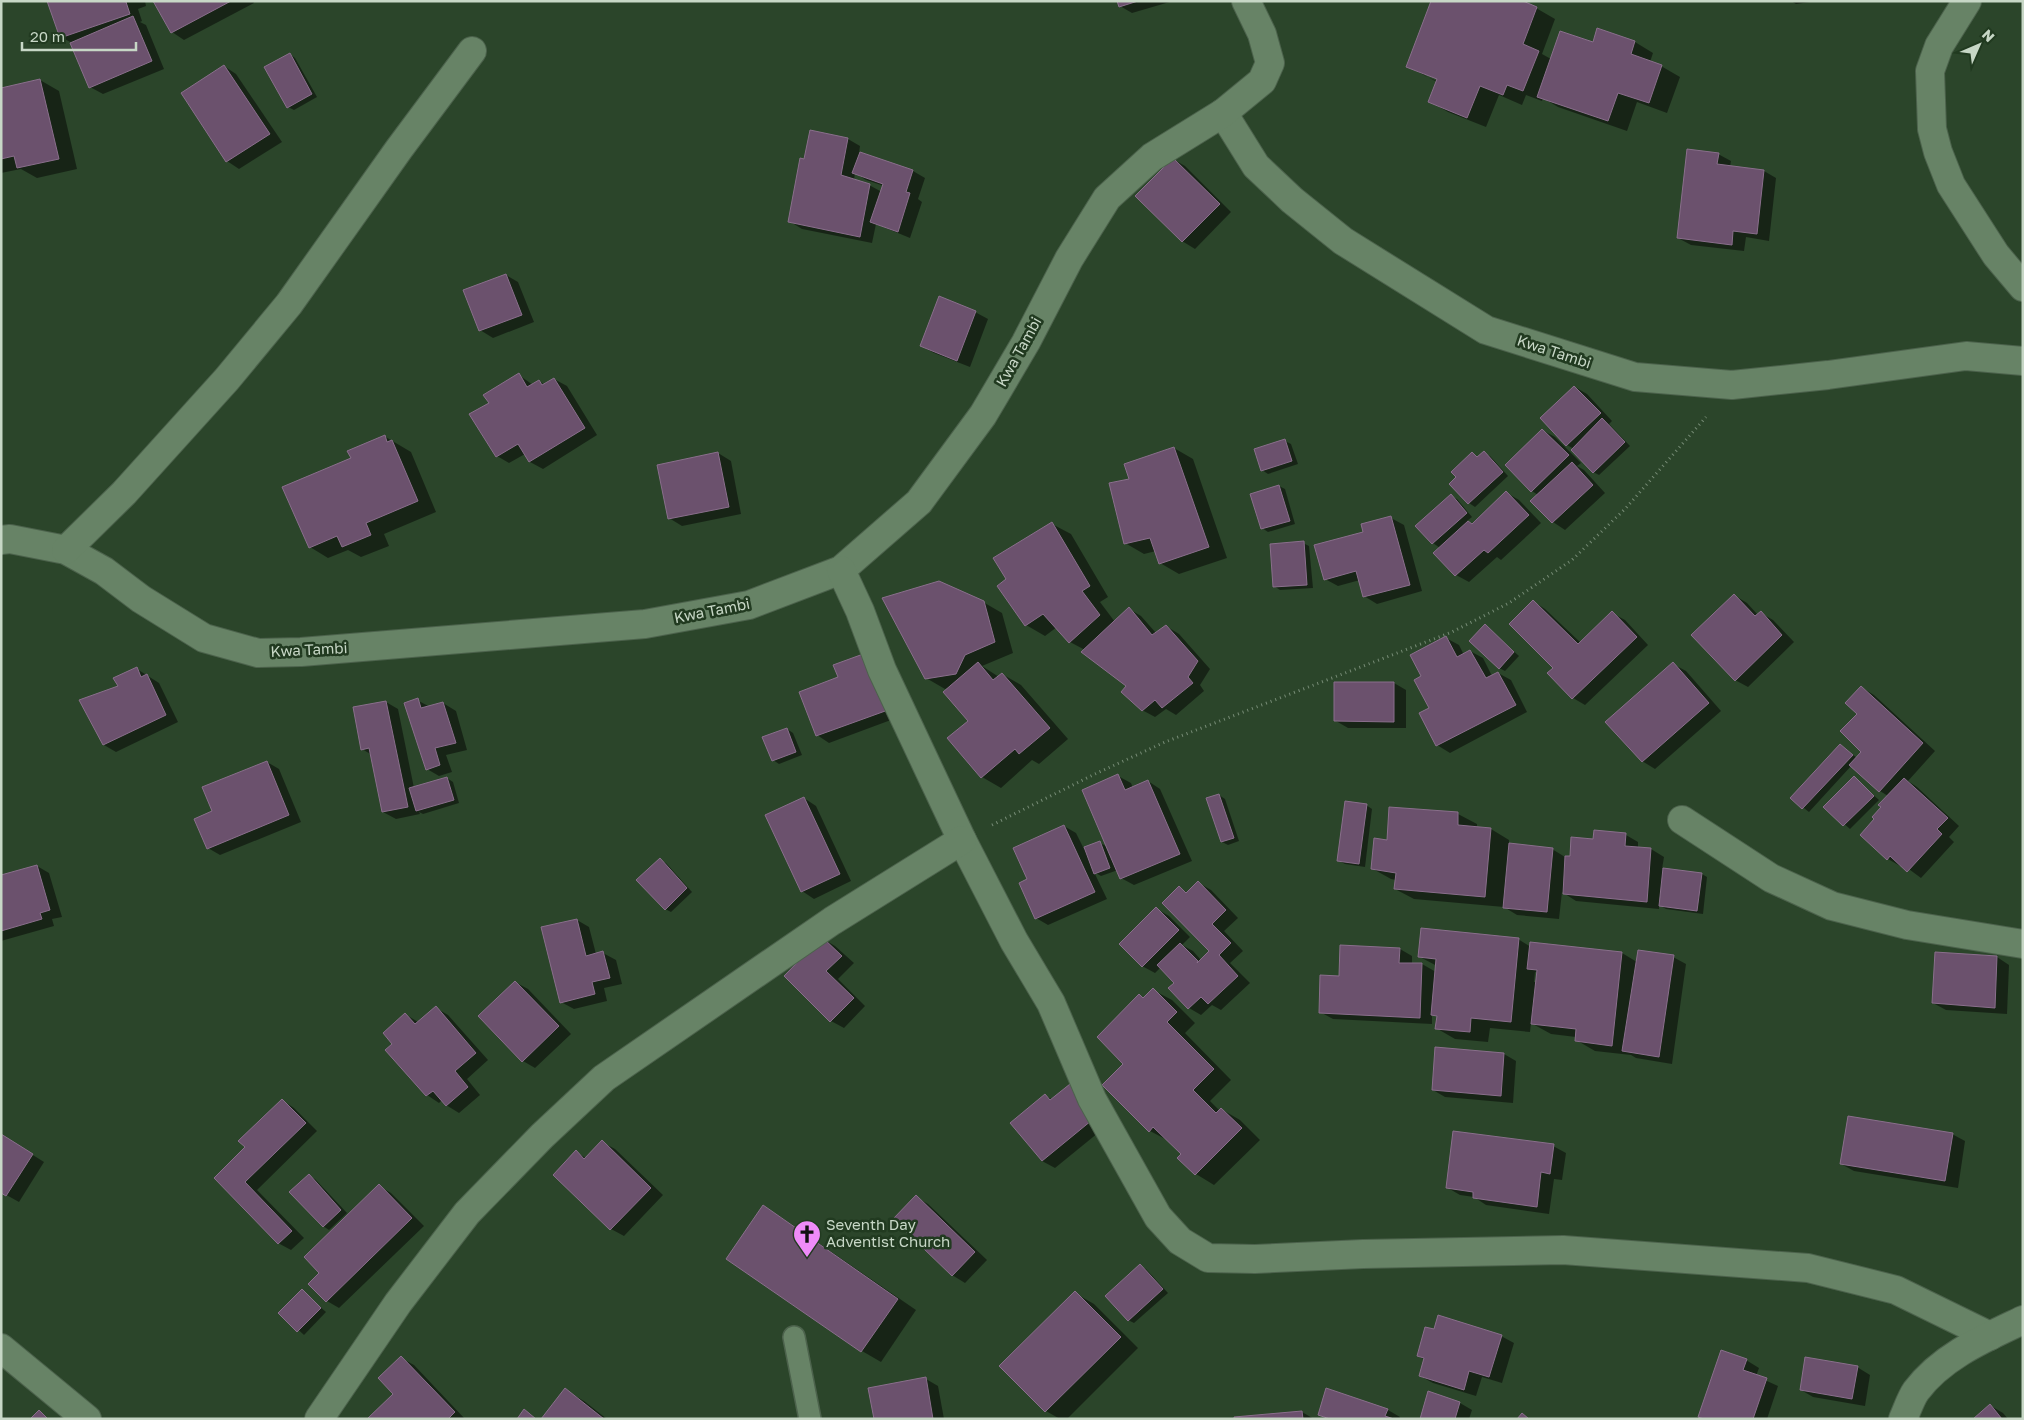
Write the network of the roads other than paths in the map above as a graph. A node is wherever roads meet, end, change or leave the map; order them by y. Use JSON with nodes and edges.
{"nodes":[{"id":1,"x":1246,"y":1,"type":"edge"},
{"id":2,"x":1967,"y":1,"type":"edge"},
{"id":3,"x":472,"y":51,"type":"dead end"},
{"id":4,"x":1223,"y":113,"type":"junction"},
{"id":5,"x":2023,"y":287,"type":"edge"},
{"id":6,"x":2023,"y":361,"type":"edge"},
{"id":7,"x":1,"y":540,"type":"edge"},
{"id":8,"x":66,"y":550,"type":"junction"},
{"id":9,"x":841,"y":570,"type":"junction"},
{"id":10,"x":1682,"y":820,"type":"dead end"},
{"id":11,"x":962,"y":840,"type":"junction"},
{"id":12,"x":2023,"y":944,"type":"edge"},
{"id":13,"x":2023,"y":1320,"type":"edge"},
{"id":14,"x":1990,"y":1336,"type":"junction"},
{"id":15,"x":794,"y":1337,"type":"dead end"},
{"id":16,"x":1,"y":1348,"type":"edge"},
{"id":17,"x":87,"y":1419,"type":"edge"},
{"id":18,"x":319,"y":1419,"type":"edge"},
{"id":19,"x":810,"y":1419,"type":"edge"},
{"id":20,"x":1903,"y":1419,"type":"edge"}],
"edges":[{"from":1,"to":4,"type":"street","name":"Kwa Tambi"},
{"from":2,"to":5,"type":"street"},
{"from":3,"to":8,"type":"street"},
{"from":4,"to":6,"type":"street","name":"Kwa Tambi"},
{"from":4,"to":9,"type":"street","name":"Kwa Tambi"},
{"from":7,"to":8,"type":"street","name":"Kwa Tambi"},
{"from":8,"to":9,"type":"street","name":"Kwa Tambi"},
{"from":9,"to":11,"type":"street"},
{"from":10,"to":12,"type":"street"},
{"from":11,"to":14,"type":"street"},
{"from":11,"to":18,"type":"street"},
{"from":13,"to":14,"type":"street"},
{"from":14,"to":20,"type":"street"},
{"from":15,"to":19,"type":"lane"},
{"from":16,"to":17,"type":"street"}]}
